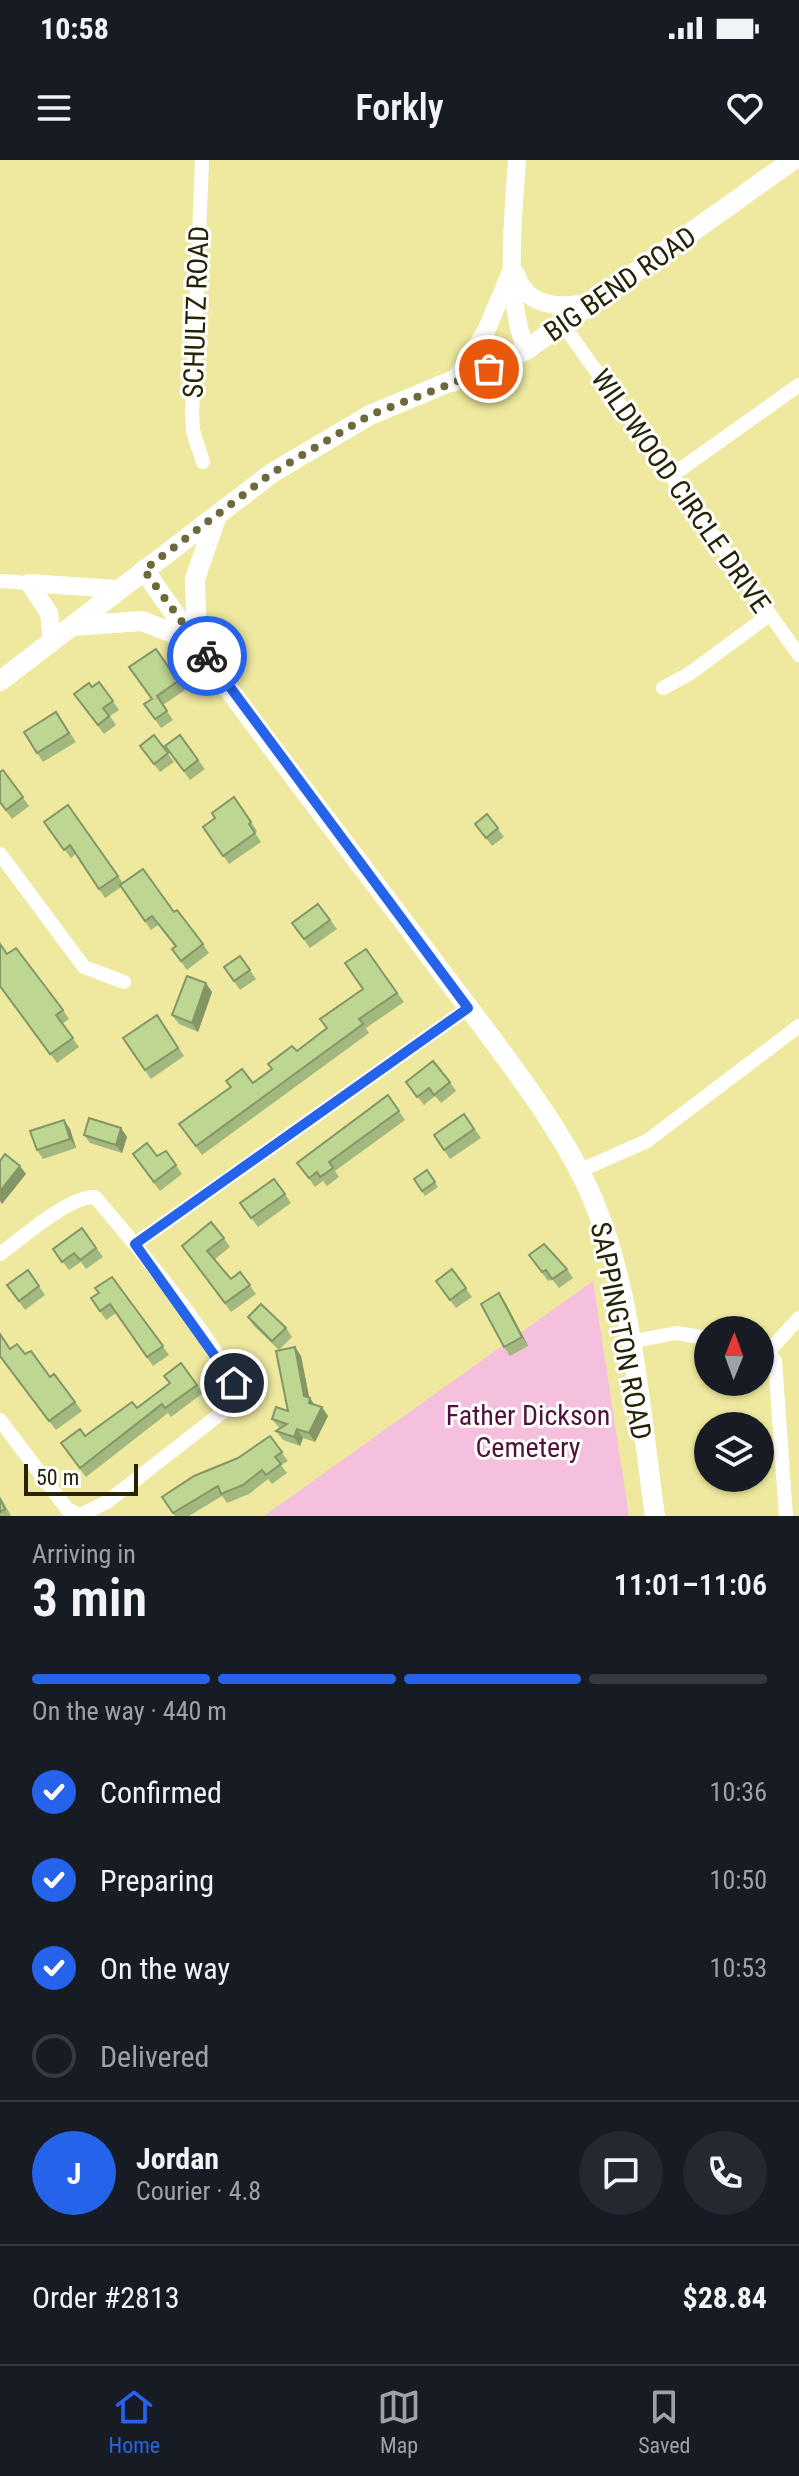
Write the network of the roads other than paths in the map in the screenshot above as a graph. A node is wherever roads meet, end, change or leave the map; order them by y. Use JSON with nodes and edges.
{"nodes":[{"id":1,"x":202,"y":160,"type":"edge"},
{"id":2,"x":517,"y":160,"type":"edge"},
{"id":3,"x":793,"y":160,"type":"edge"},
{"id":4,"x":513,"y":264,"type":"junction"},
{"id":5,"x":600,"y":300,"type":"junction"},
{"id":6,"x":564,"y":326,"type":"junction"},
{"id":7,"x":526,"y":350,"type":"junction"},
{"id":8,"x":453,"y":383,"type":"junction"},
{"id":9,"x":799,"y":385,"type":"edge"},
{"id":10,"x":203,"y":462,"type":"dead end"},
{"id":11,"x":671,"y":476,"type":"junction"},
{"id":12,"x":218,"y":511,"type":"junction"},
{"id":13,"x":144,"y":570,"type":"junction"},
{"id":14,"x":0,"y":581,"type":"edge"},
{"id":15,"x":29,"y":583,"type":"junction"},
{"id":16,"x":116,"y":589,"type":"junction"},
{"id":17,"x":769,"y":615,"type":"junction"},
{"id":18,"x":73,"y":626,"type":"junction"},
{"id":19,"x":52,"y":643,"type":"junction"},
{"id":20,"x":197,"y":643,"type":"junction"},
{"id":21,"x":799,"y":655,"type":"edge"},
{"id":22,"x":0,"y":681,"type":"edge"},
{"id":23,"x":663,"y":688,"type":"dead end"},
{"id":24,"x":0,"y":854,"type":"edge"},
{"id":25,"x":124,"y":982,"type":"dead end"},
{"id":26,"x":468,"y":1008,"type":"junction"},
{"id":27,"x":799,"y":1026,"type":"edge"},
{"id":28,"x":579,"y":1171,"type":"junction"},
{"id":29,"x":135,"y":1244,"type":"junction"},
{"id":30,"x":0,"y":1254,"type":"edge"},
{"id":31,"x":799,"y":1318,"type":"edge"},
{"id":32,"x":694,"y":1336,"type":"edge"},
{"id":33,"x":774,"y":1341,"type":"edge"},
{"id":34,"x":630,"y":1342,"type":"junction"},
{"id":35,"x":774,"y":1360,"type":"edge"},
{"id":36,"x":0,"y":1420,"type":"edge"},
{"id":37,"x":655,"y":1516,"type":"edge"},
{"id":38,"x":786,"y":1516,"type":"edge"}],
"edges":[{"from":1,"to":10,"type":"street","name":"SCHULTZ ROAD"},
{"from":2,"to":4,"type":"street"},
{"from":3,"to":5,"type":"main road","name":"BIG BEND ROAD"},
{"from":4,"to":5,"type":"street"},
{"from":4,"to":7,"type":"street"},
{"from":4,"to":8,"type":"street"},
{"from":5,"to":6,"type":"main road","name":"BIG BEND ROAD"},
{"from":6,"to":7,"type":"main road","name":"BIG BEND ROAD"},
{"from":6,"to":11,"type":"street","name":"WILDWOOD CIRCLE DRIVE"},
{"from":7,"to":8,"type":"main road","name":"BIG BEND ROAD"},
{"from":8,"to":12,"type":"main road","name":"BIG BEND ROAD"},
{"from":9,"to":11,"type":"street"},
{"from":11,"to":17,"type":"street","name":"WILDWOOD CIRCLE DRIVE"},
{"from":12,"to":13,"type":"main road","name":"BIG BEND ROAD"},
{"from":12,"to":20,"type":"main road"},
{"from":13,"to":16,"type":"main road","name":"BIG BEND ROAD"},
{"from":13,"to":20,"type":"main road","name":"SAPPINGTON ROAD"},
{"from":14,"to":15,"type":"street"},
{"from":15,"to":16,"type":"street"},
{"from":15,"to":19,"type":"street"},
{"from":16,"to":18,"type":"main road","name":"BIG BEND ROAD"},
{"from":17,"to":21,"type":"street","name":"WILDWOOD CIRCLE DRIVE"},
{"from":17,"to":23,"type":"street"},
{"from":18,"to":19,"type":"main road","name":"BIG BEND ROAD"},
{"from":18,"to":20,"type":"main road"},
{"from":19,"to":22,"type":"main road","name":"BIG BEND ROAD"},
{"from":20,"to":26,"type":"main road","name":"SAPPINGTON ROAD"},
{"from":24,"to":25,"type":"street"},
{"from":26,"to":28,"type":"main road","name":"SAPPINGTON ROAD"},
{"from":26,"to":29,"type":"street"},
{"from":27,"to":28,"type":"street"},
{"from":28,"to":34,"type":"main road","name":"SAPPINGTON ROAD"},
{"from":29,"to":30,"type":"street"},
{"from":29,"to":36,"type":"street"},
{"from":31,"to":33,"type":"street"},
{"from":32,"to":34,"type":"street"},
{"from":34,"to":37,"type":"main road","name":"SAPPINGTON ROAD"},
{"from":35,"to":38,"type":"street"}]}
